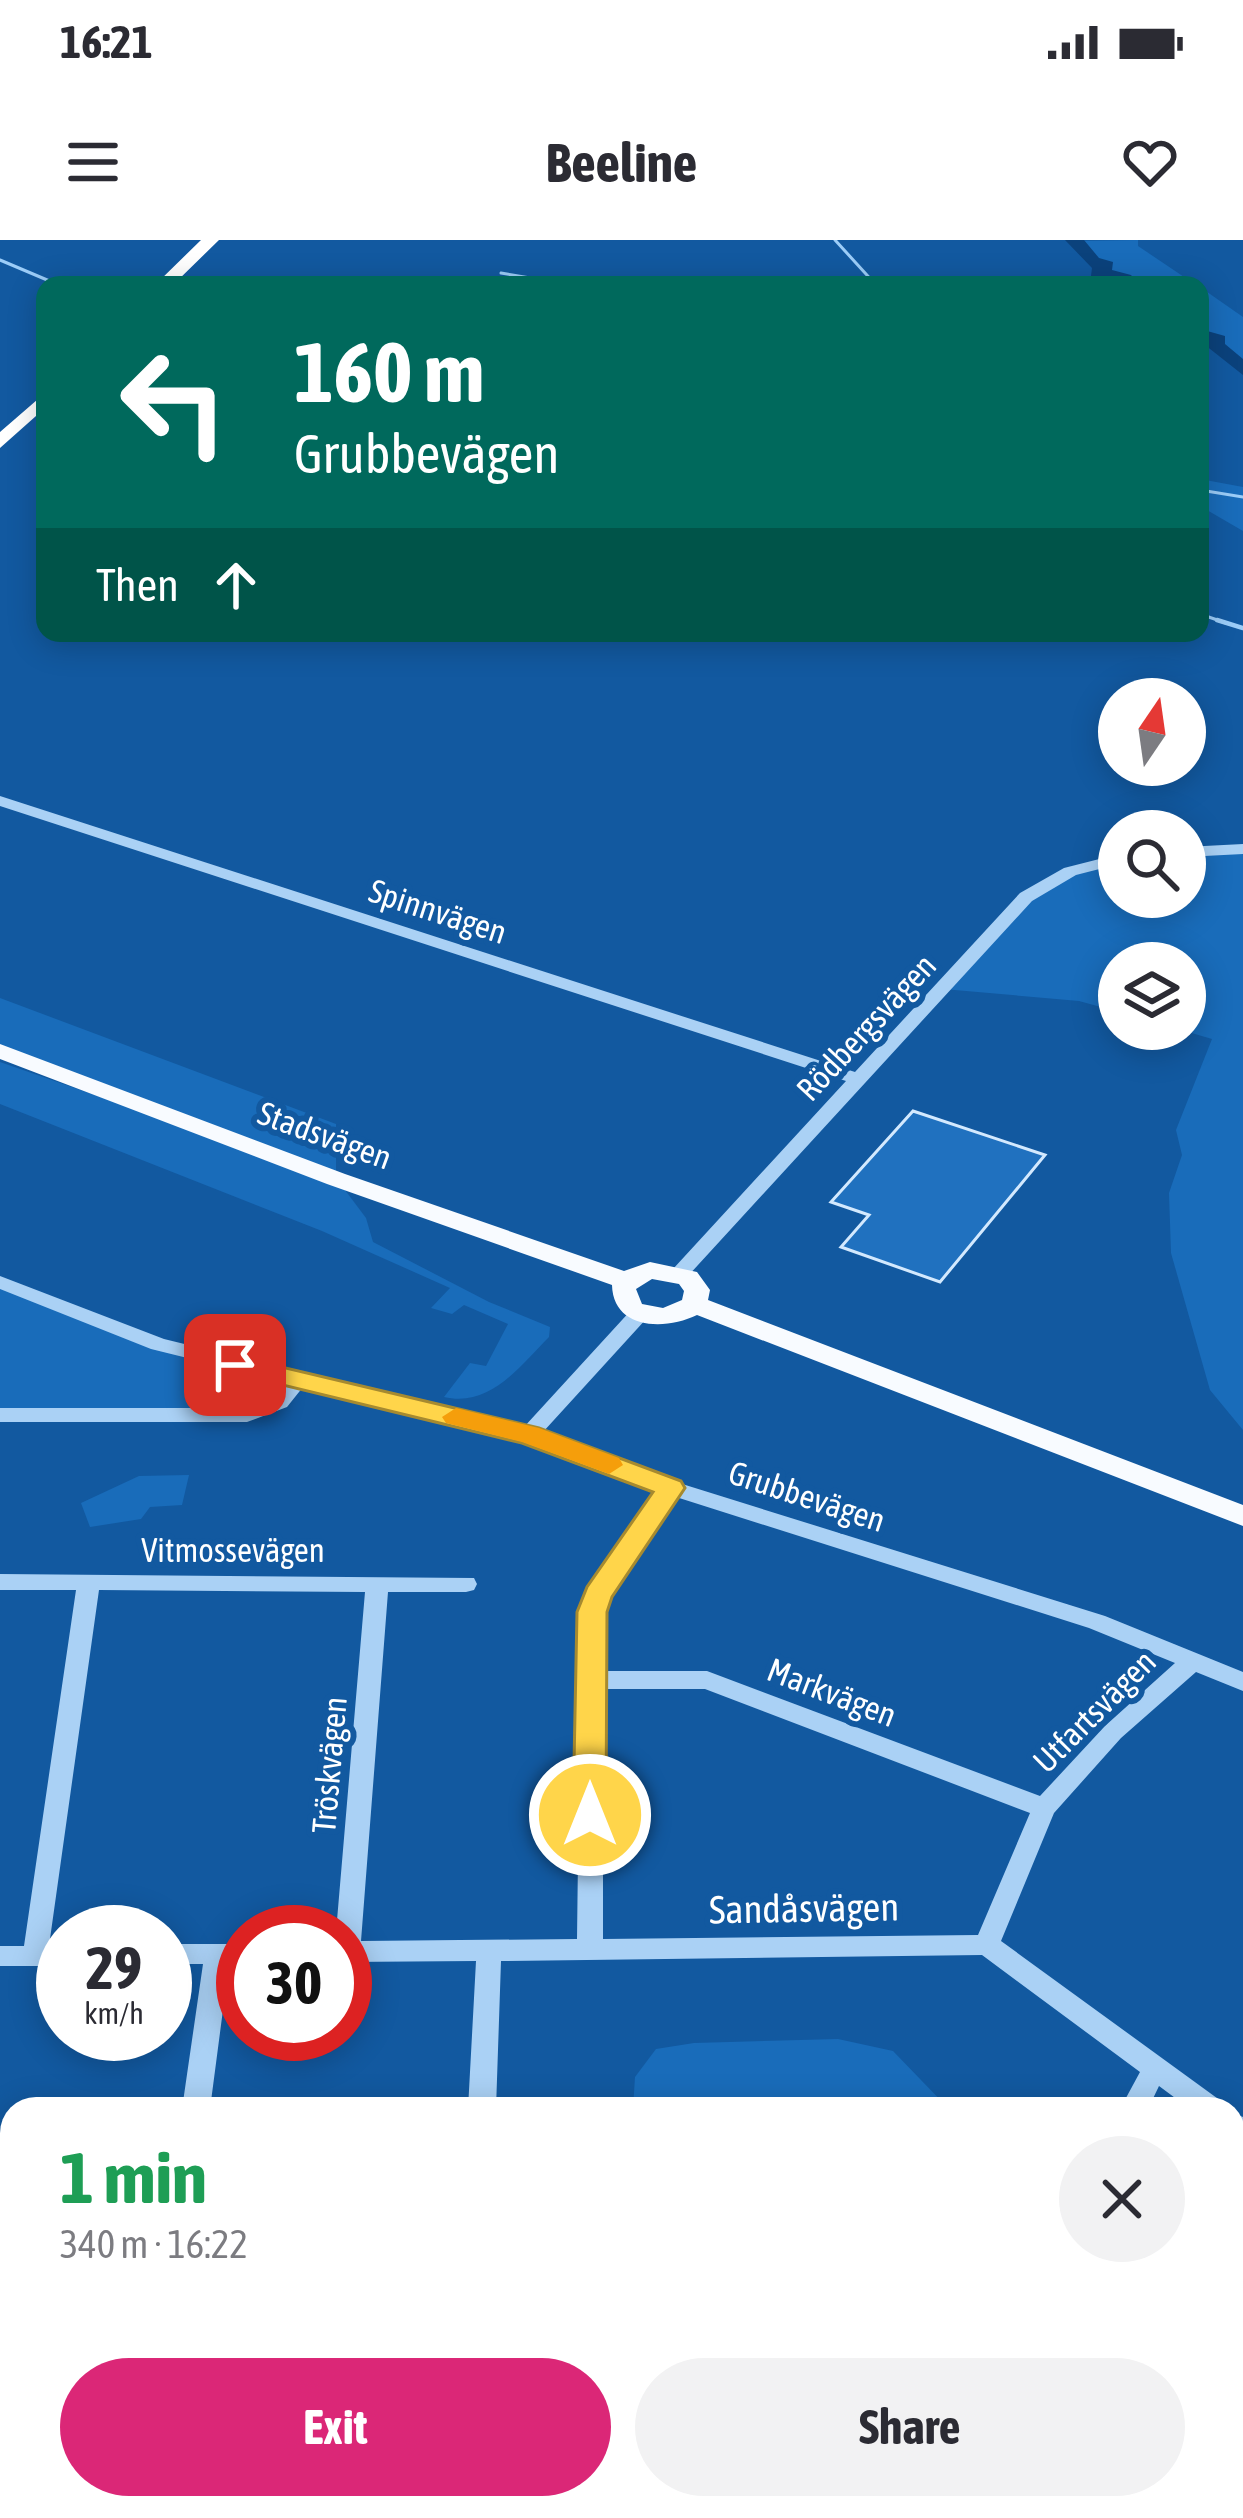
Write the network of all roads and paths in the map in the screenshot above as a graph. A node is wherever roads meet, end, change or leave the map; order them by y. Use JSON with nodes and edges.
{"nodes":[{"id":1,"x":211,"y":240,"type":"edge"},
{"id":2,"x":173,"y":276,"type":"edge"},
{"id":3,"x":36,"y":407,"type":"edge"},
{"id":4,"x":0,"y":442,"type":"edge"},
{"id":5,"x":0,"y":801,"type":"edge"},
{"id":6,"x":1243,"y":849,"type":"edge"},
{"id":7,"x":1206,"y":851,"type":"edge"},
{"id":8,"x":1098,"y":861,"type":"edge"},
{"id":9,"x":0,"y":1051,"type":"edge"},
{"id":10,"x":858,"y":1079,"type":"junction"},
{"id":11,"x":680,"y":1273,"type":"junction"},
{"id":12,"x":627,"y":1281,"type":"junction"},
{"id":13,"x":0,"y":1282,"type":"edge"},
{"id":14,"x":694,"y":1304,"type":"junction"},
{"id":15,"x":640,"y":1313,"type":"junction"},
{"id":16,"x":297,"y":1380,"type":"junction"},
{"id":17,"x":0,"y":1415,"type":"edge"},
{"id":18,"x":530,"y":1435,"type":"junction"},
{"id":19,"x":670,"y":1488,"type":"junction"},
{"id":20,"x":1243,"y":1516,"type":"edge"},
{"id":21,"x":0,"y":1582,"type":"edge"},
{"id":22,"x":89,"y":1582,"type":"junction"},
{"id":23,"x":377,"y":1583,"type":"junction"},
{"id":24,"x":466,"y":1584,"type":"dead end"},
{"id":25,"x":1194,"y":1660,"type":"junction"},
{"id":26,"x":590,"y":1681,"type":"junction"},
{"id":27,"x":1243,"y":1682,"type":"edge"},
{"id":28,"x":1044,"y":1808,"type":"junction"},
{"id":29,"x":350,"y":1905,"type":"edge"},
{"id":30,"x":988,"y":1945,"type":"junction"},
{"id":31,"x":590,"y":1949,"type":"junction"},
{"id":32,"x":489,"y":1951,"type":"junction"},
{"id":33,"x":372,"y":1952,"type":"edge"},
{"id":34,"x":0,"y":1956,"type":"edge"},
{"id":35,"x":35,"y":1956,"type":"joint"},
{"id":36,"x":216,"y":2018,"type":"edge"},
{"id":37,"x":1155,"y":2068,"type":"junction"},
{"id":38,"x":199,"y":2097,"type":"edge"},
{"id":39,"x":483,"y":2097,"type":"edge"},
{"id":40,"x":1140,"y":2097,"type":"edge"},
{"id":41,"x":1195,"y":2097,"type":"edge"}],
"edges":[{"from":1,"to":2,"type":"highway"},
{"from":3,"to":4,"type":"highway"},
{"from":5,"to":10,"type":"street","name":"Spinnvägen"},
{"from":6,"to":7,"type":"street"},
{"from":8,"to":10,"type":"street","name":"Rödbergsvägen"},
{"from":9,"to":12,"type":"main road","name":"Stadsvägen"},
{"from":10,"to":11,"type":"street","name":"Rödbergsvägen"},
{"from":11,"to":12,"type":"main road"},
{"from":11,"to":14,"type":"main road"},
{"from":12,"to":15,"type":"main road"},
{"from":13,"to":16,"type":"street","name":"Grubbevägen"},
{"from":14,"to":15,"type":"main road"},
{"from":14,"to":20,"type":"main road"},
{"from":15,"to":18,"type":"street"},
{"from":16,"to":17,"type":"street"},
{"from":16,"to":18,"type":"street","name":"Grubbevägen"},
{"from":18,"to":19,"type":"street","name":"Grubbevägen"},
{"from":19,"to":25,"type":"street","name":"Grubbevägen"},
{"from":19,"to":26,"type":"street"},
{"from":21,"to":22,"type":"street","name":"Vitmossevägen"},
{"from":22,"to":23,"type":"street","name":"Vitmossevägen"},
{"from":22,"to":35,"type":"street"},
{"from":23,"to":24,"type":"street","name":"Vitmossevägen"},
{"from":23,"to":29,"type":"street","name":"Tröskvägen"},
{"from":25,"to":27,"type":"street","name":"Grubbevägen"},
{"from":25,"to":28,"type":"street","name":"Utfartsvägen"},
{"from":26,"to":28,"type":"street","name":"Markvägen"},
{"from":26,"to":31,"type":"street"},
{"from":28,"to":30,"type":"street","name":"Utfartsvägen"},
{"from":30,"to":31,"type":"street","name":"Sandåsvägen"},
{"from":30,"to":37,"type":"street"},
{"from":31,"to":32,"type":"street","name":"Sandåsvägen"},
{"from":32,"to":33,"type":"street","name":"Sandåsvägen"},
{"from":32,"to":39,"type":"street"},
{"from":34,"to":35,"type":"street"},
{"from":36,"to":38,"type":"street"},
{"from":37,"to":40,"type":"street"},
{"from":37,"to":41,"type":"street"}]}
